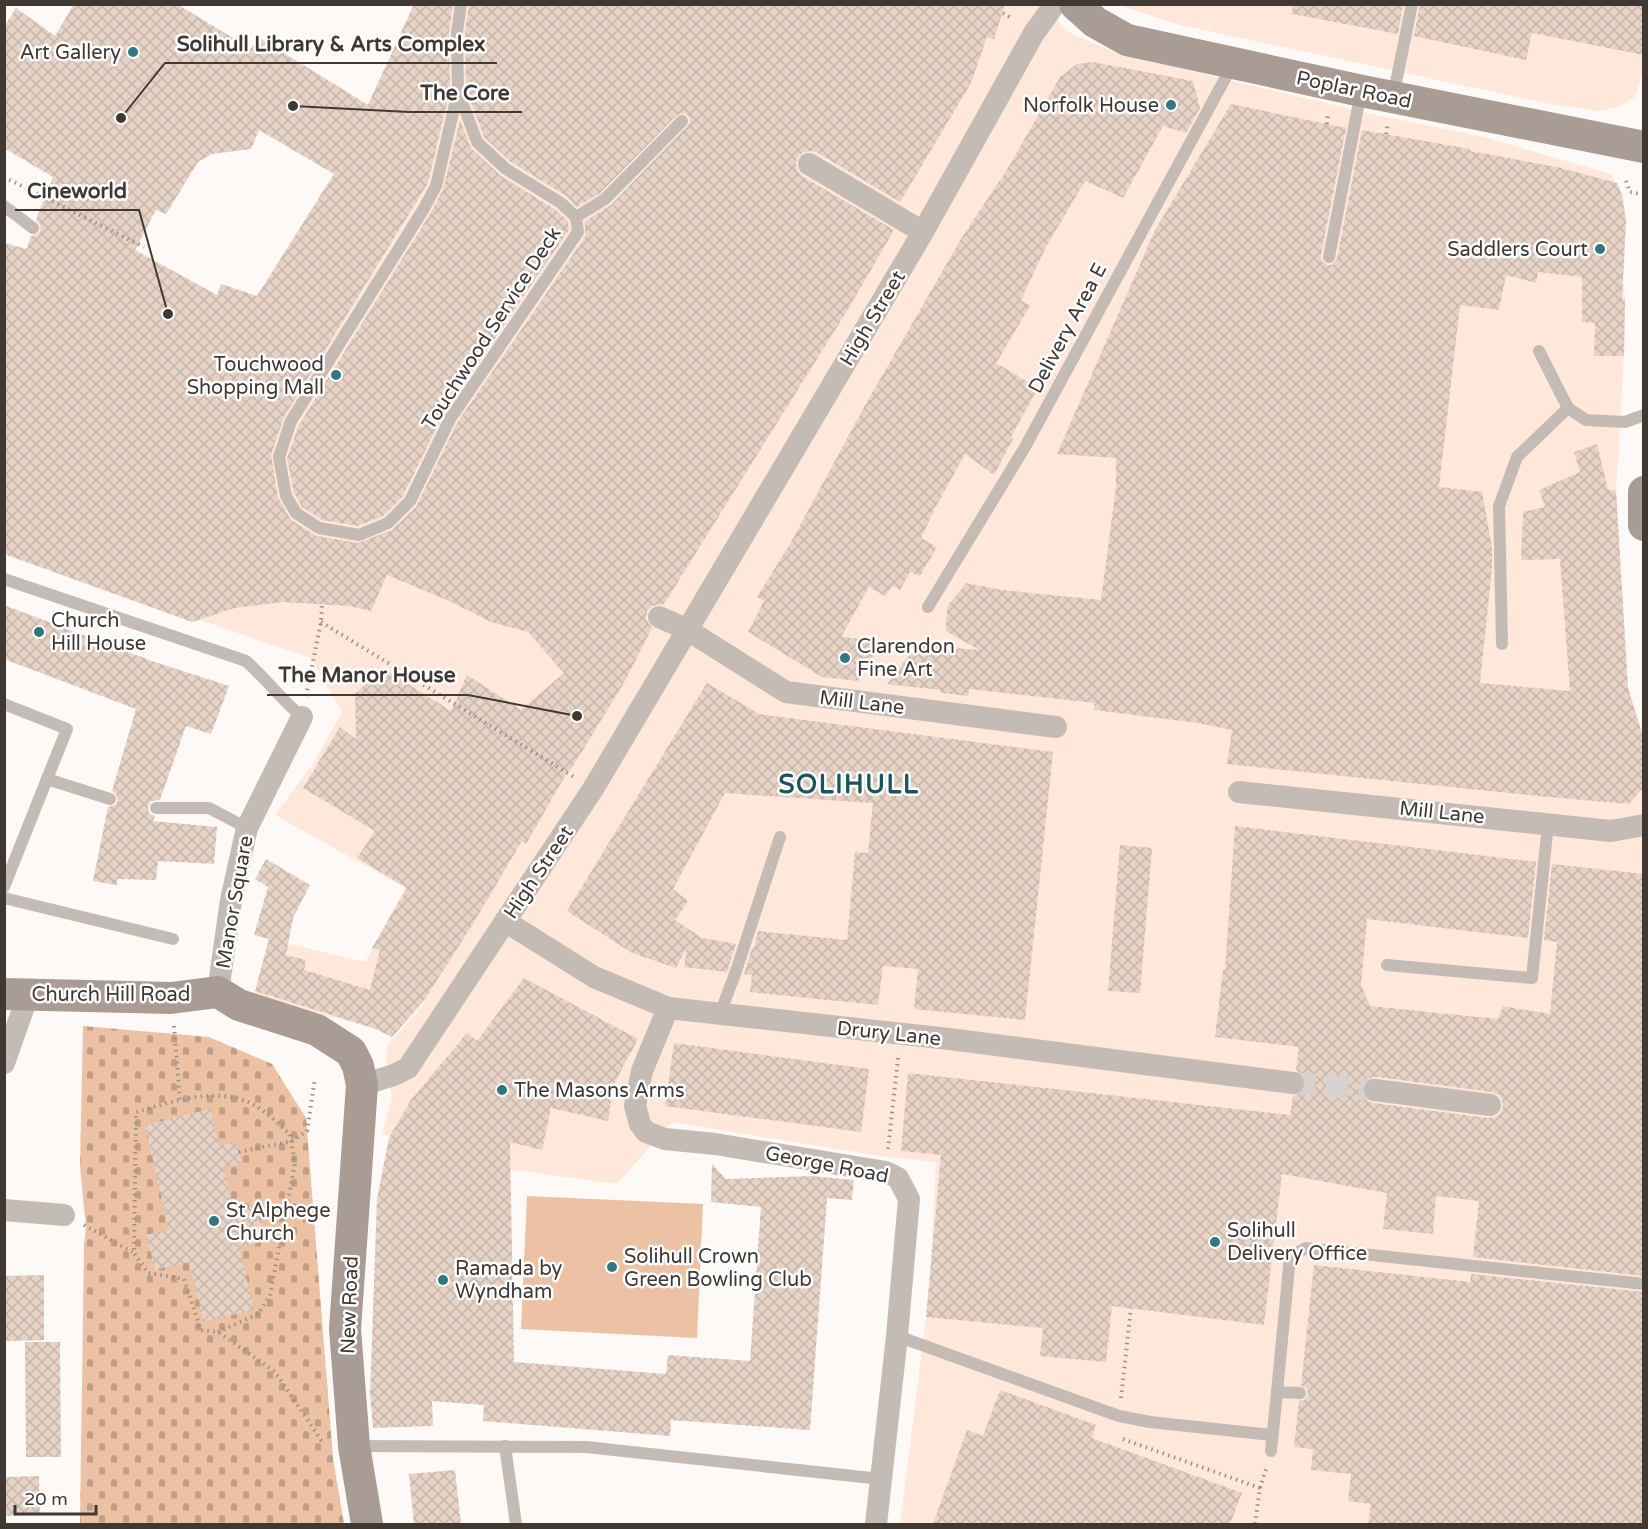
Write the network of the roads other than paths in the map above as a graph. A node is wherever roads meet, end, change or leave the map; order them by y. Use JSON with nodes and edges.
{"nodes":[{"id":1,"x":461,"y":4,"type":"edge"},
{"id":2,"x":1055,"y":4,"type":"edge"},
{"id":3,"x":1075,"y":4,"type":"edge"},
{"id":4,"x":1412,"y":4,"type":"edge"},
{"id":5,"x":1233,"y":63,"type":"junction"},
{"id":6,"x":458,"y":91,"type":"junction"},
{"id":7,"x":1362,"y":91,"type":"junction"},
{"id":8,"x":1393,"y":97,"type":"junction"},
{"id":9,"x":682,"y":121,"type":"dead end"},
{"id":10,"x":1644,"y":147,"type":"edge"},
{"id":11,"x":808,"y":164,"type":"dead end"},
{"id":12,"x":4,"y":206,"type":"edge"},
{"id":13,"x":576,"y":217,"type":"junction"},
{"id":14,"x":33,"y":228,"type":"dead end"},
{"id":15,"x":923,"y":232,"type":"junction"},
{"id":16,"x":1329,"y":257,"type":"dead end"},
{"id":17,"x":1539,"y":351,"type":"dead end"},
{"id":18,"x":1568,"y":408,"type":"junction"},
{"id":19,"x":1644,"y":415,"type":"edge"},
{"id":20,"x":1644,"y":492,"type":"edge"},
{"id":21,"x":1644,"y":525,"type":"edge"},
{"id":22,"x":4,"y":579,"type":"edge"},
{"id":23,"x":928,"y":606,"type":"dead end"},
{"id":24,"x":659,"y":617,"type":"dead end"},
{"id":25,"x":686,"y":629,"type":"junction"},
{"id":26,"x":1502,"y":644,"type":"dead end"},
{"id":27,"x":4,"y":704,"type":"edge"},
{"id":28,"x":302,"y":717,"type":"joint"},
{"id":29,"x":1056,"y":727,"type":"dead end"},
{"id":30,"x":47,"y":779,"type":"junction"},
{"id":31,"x":1239,"y":792,"type":"dead end"},
{"id":32,"x":110,"y":799,"type":"dead end"},
{"id":33,"x":156,"y":808,"type":"dead end"},
{"id":34,"x":1548,"y":824,"type":"junction"},
{"id":35,"x":1644,"y":825,"type":"edge"},
{"id":36,"x":247,"y":828,"type":"junction"},
{"id":37,"x":780,"y":837,"type":"dead end"},
{"id":38,"x":4,"y":887,"type":"edge"},
{"id":39,"x":4,"y":898,"type":"edge"},
{"id":40,"x":505,"y":921,"type":"junction"},
{"id":41,"x":173,"y":939,"type":"dead end"},
{"id":42,"x":1387,"y":964,"type":"dead end"},
{"id":43,"x":218,"y":992,"type":"junction"},
{"id":44,"x":16,"y":994,"type":"edge"},
{"id":45,"x":668,"y":1008,"type":"junction"},
{"id":46,"x":720,"y":1014,"type":"junction"},
{"id":47,"x":4,"y":1063,"type":"edge"},
{"id":48,"x":1293,"y":1083,"type":"tunnel mouth"},
{"id":49,"x":362,"y":1085,"type":"junction"},
{"id":50,"x":1375,"y":1090,"type":"tunnel mouth"},
{"id":51,"x":1491,"y":1105,"type":"dead end"},
{"id":52,"x":4,"y":1210,"type":"edge"},
{"id":53,"x":64,"y":1215,"type":"road end"},
{"id":54,"x":1644,"y":1284,"type":"edge"},
{"id":55,"x":897,"y":1336,"type":"junction"},
{"id":56,"x":1277,"y":1392,"type":"junction"},
{"id":57,"x":1300,"y":1394,"type":"dead end"},
{"id":58,"x":1272,"y":1435,"type":"junction"},
{"id":59,"x":505,"y":1446,"type":"junction"},
{"id":60,"x":340,"y":1447,"type":"junction"},
{"id":61,"x":1271,"y":1451,"type":"dead end"},
{"id":62,"x":881,"y":1479,"type":"junction"},
{"id":63,"x":367,"y":1524,"type":"edge"},
{"id":64,"x":516,"y":1524,"type":"edge"},
{"id":65,"x":876,"y":1524,"type":"edge"}],
"edges":[{"from":1,"to":6,"type":"lane","name":"Touchwood Service Deck"},
{"from":2,"to":15,"type":"street","name":"High Street"},
{"from":3,"to":5,"type":"street","name":"Poplar Road"},
{"from":4,"to":8,"type":"lane"},
{"from":5,"to":7,"type":"street","name":"Poplar Road"},
{"from":5,"to":23,"type":"lane","name":"Delivery Area E"},
{"from":6,"to":13,"type":"lane","name":"Touchwood Service Deck"},
{"from":6,"to":13,"type":"lane","name":"Touchwood Service Deck"},
{"from":7,"to":8,"type":"street","name":"Poplar Road"},
{"from":7,"to":16,"type":"lane"},
{"from":8,"to":10,"type":"street","name":"Poplar Road"},
{"from":9,"to":13,"type":"lane"},
{"from":11,"to":15,"type":"street"},
{"from":12,"to":14,"type":"lane"},
{"from":15,"to":25,"type":"street","name":"High Street"},
{"from":17,"to":18,"type":"lane"},
{"from":18,"to":19,"type":"lane"},
{"from":18,"to":26,"type":"lane"},
{"from":20,"to":21,"type":"street"},
{"from":22,"to":28,"type":"lane"},
{"from":24,"to":25,"type":"street"},
{"from":25,"to":29,"type":"street","name":"Mill Lane"},
{"from":25,"to":40,"type":"street","name":"High Street"},
{"from":27,"to":30,"type":"lane"},
{"from":28,"to":36,"type":"street","name":"Manor Square"},
{"from":30,"to":32,"type":"lane"},
{"from":30,"to":38,"type":"lane"},
{"from":31,"to":34,"type":"street","name":"Mill Lane"},
{"from":33,"to":36,"type":"lane"},
{"from":34,"to":35,"type":"street","name":"Mill Lane"},
{"from":34,"to":42,"type":"lane"},
{"from":36,"to":43,"type":"street","name":"Manor Square"},
{"from":37,"to":46,"type":"lane"},
{"from":39,"to":41,"type":"lane"},
{"from":40,"to":45,"type":"street","name":"Drury Lane"},
{"from":40,"to":49,"type":"street","name":"High Street"},
{"from":43,"to":44,"type":"street","name":"Church Hill Road"},
{"from":43,"to":49,"type":"street"},
{"from":44,"to":47,"type":"street"},
{"from":45,"to":46,"type":"street","name":"Drury Lane"},
{"from":45,"to":55,"type":"street","name":"George Road"},
{"from":46,"to":48,"type":"street","name":"Drury Lane"},
{"from":49,"to":60,"type":"street","name":"New Road"},
{"from":50,"to":51,"type":"street"},
{"from":52,"to":53,"type":"street"},
{"from":54,"to":56,"type":"lane"},
{"from":55,"to":58,"type":"lane"},
{"from":55,"to":62,"type":"street","name":"George Road"},
{"from":56,"to":57,"type":"lane"},
{"from":56,"to":58,"type":"lane"},
{"from":58,"to":61,"type":"lane"},
{"from":59,"to":60,"type":"lane"},
{"from":59,"to":62,"type":"lane"},
{"from":59,"to":64,"type":"lane"},
{"from":60,"to":63,"type":"street","name":"New Road"},
{"from":62,"to":65,"type":"street","name":"George Road"}]}
